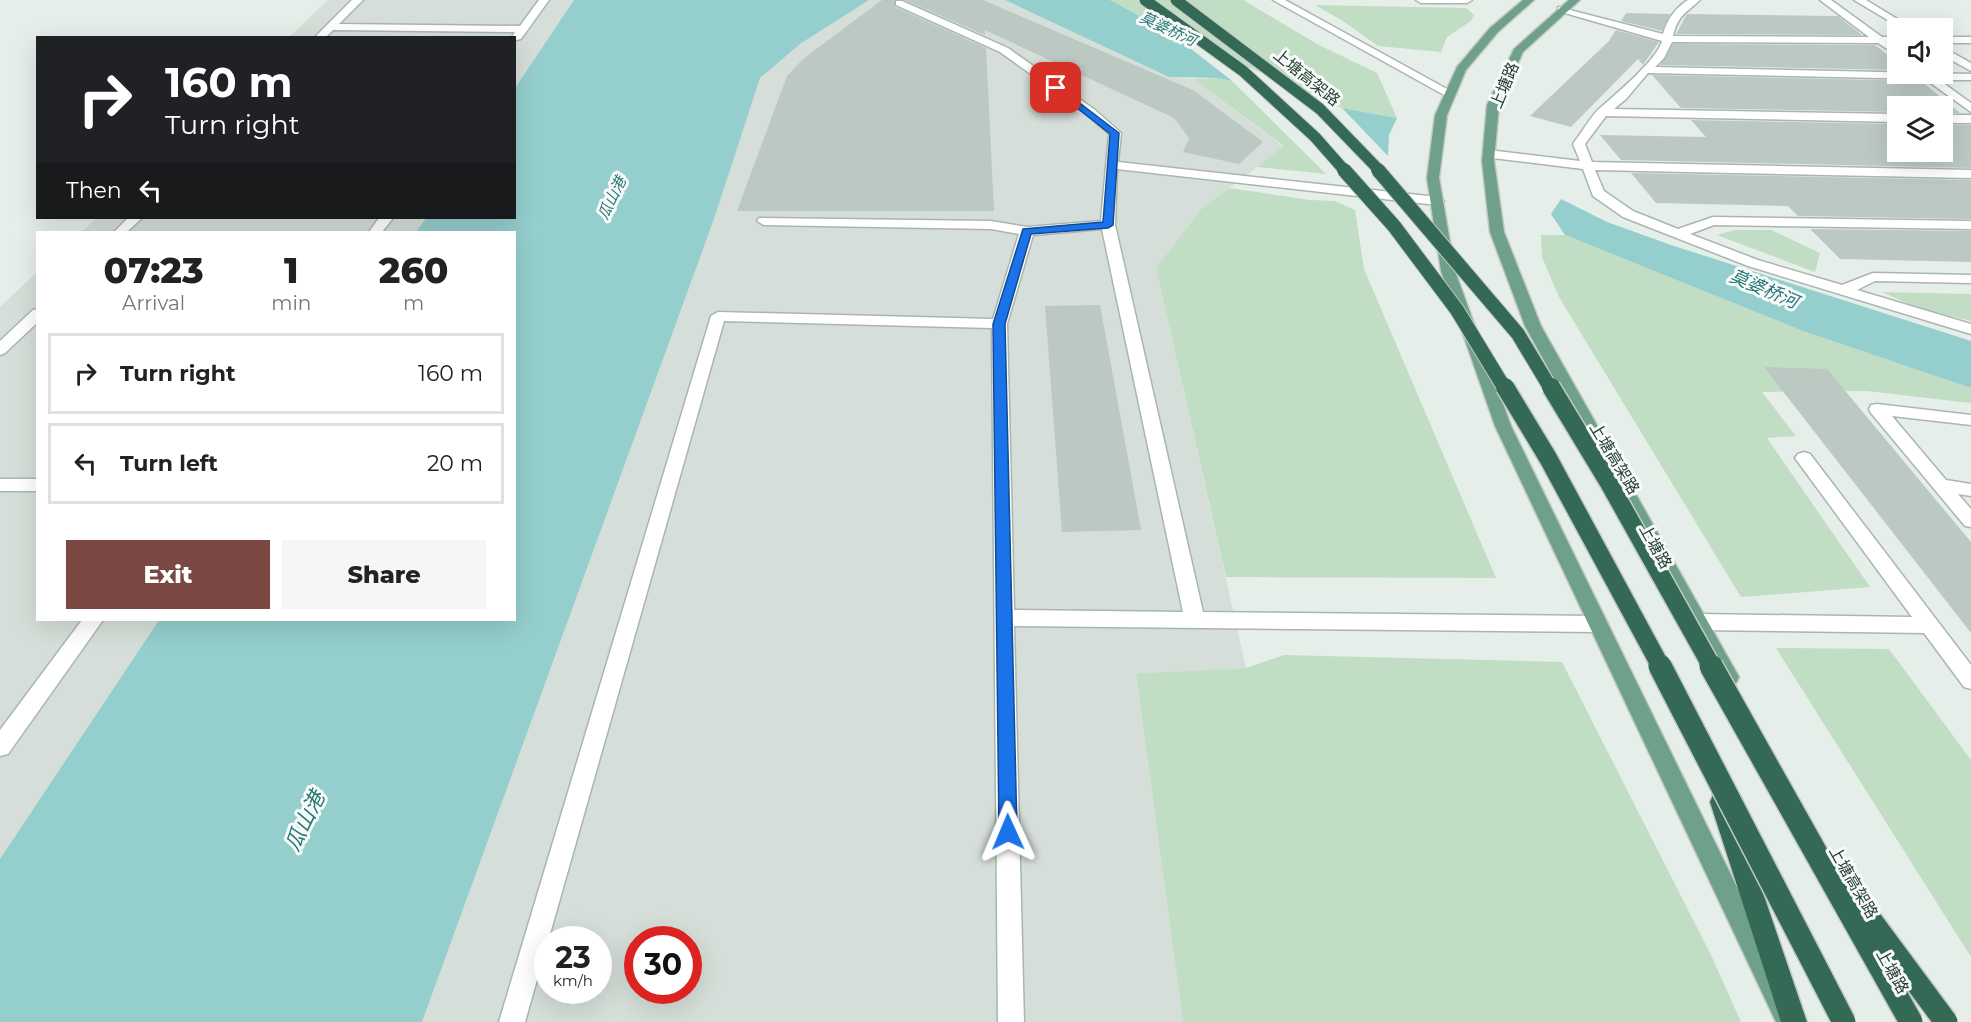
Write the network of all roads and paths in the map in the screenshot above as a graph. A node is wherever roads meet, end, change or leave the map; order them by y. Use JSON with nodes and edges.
{"nodes":[{"id":1,"x":358,"y":0,"type":"edge"},
{"id":2,"x":544,"y":0,"type":"edge"},
{"id":3,"x":1145,"y":0,"type":"edge"},
{"id":4,"x":1176,"y":0,"type":"edge"},
{"id":5,"x":1278,"y":0,"type":"edge"},
{"id":6,"x":1421,"y":0,"type":"edge"},
{"id":7,"x":1467,"y":0,"type":"edge"},
{"id":8,"x":1529,"y":0,"type":"edge"},
{"id":9,"x":1695,"y":0,"type":"edge"},
{"id":10,"x":1825,"y":0,"type":"edge"},
{"id":11,"x":1859,"y":0,"type":"edge"},
{"id":12,"x":899,"y":3,"type":"dead end"},
{"id":13,"x":1568,"y":4,"type":"edge"},
{"id":14,"x":1889,"y":18,"type":"edge"},
{"id":15,"x":330,"y":27,"type":"junction"},
{"id":16,"x":523,"y":29,"type":"junction"},
{"id":17,"x":322,"y":36,"type":"edge"},
{"id":18,"x":516,"y":38,"type":"edge"},
{"id":19,"x":1668,"y":39,"type":"junction"},
{"id":20,"x":1881,"y":40,"type":"junction"},
{"id":21,"x":1887,"y":40,"type":"edge"},
{"id":22,"x":1953,"y":40,"type":"edge"},
{"id":23,"x":1971,"y":40,"type":"edge"},
{"id":24,"x":1887,"y":45,"type":"edge"},
{"id":25,"x":1953,"y":57,"type":"edge"},
{"id":26,"x":1971,"y":68,"type":"edge"},
{"id":27,"x":1645,"y":70,"type":"junction"},
{"id":28,"x":1887,"y":74,"type":"edge"},
{"id":29,"x":1953,"y":76,"type":"edge"},
{"id":30,"x":1971,"y":77,"type":"edge"},
{"id":31,"x":1938,"y":84,"type":"edge"},
{"id":32,"x":1450,"y":94,"type":"junction"},
{"id":33,"x":1971,"y":109,"type":"edge"},
{"id":34,"x":1603,"y":112,"type":"junction"},
{"id":35,"x":1887,"y":118,"type":"edge"},
{"id":36,"x":1953,"y":119,"type":"edge"},
{"id":37,"x":1971,"y":119,"type":"edge"},
{"id":38,"x":1488,"y":154,"type":"junction"},
{"id":39,"x":1111,"y":165,"type":"junction"},
{"id":40,"x":1586,"y":166,"type":"junction"},
{"id":41,"x":1971,"y":174,"type":"edge"},
{"id":42,"x":1437,"y":201,"type":"junction"},
{"id":43,"x":134,"y":219,"type":"edge"},
{"id":44,"x":385,"y":219,"type":"edge"},
{"id":45,"x":764,"y":220,"type":"dead end"},
{"id":46,"x":1108,"y":225,"type":"junction"},
{"id":47,"x":1971,"y":225,"type":"edge"},
{"id":48,"x":121,"y":231,"type":"edge"},
{"id":49,"x":376,"y":231,"type":"edge"},
{"id":50,"x":1027,"y":231,"type":"junction"},
{"id":51,"x":1676,"y":234,"type":"junction"},
{"id":52,"x":1971,"y":279,"type":"edge"},
{"id":53,"x":1842,"y":291,"type":"junction"},
{"id":54,"x":36,"y":315,"type":"edge"},
{"id":55,"x":999,"y":324,"type":"junction"},
{"id":56,"x":1971,"y":329,"type":"edge"},
{"id":57,"x":0,"y":350,"type":"edge"},
{"id":58,"x":1971,"y":420,"type":"edge"},
{"id":59,"x":1804,"y":458,"type":"dead end"},
{"id":60,"x":1940,"y":484,"type":"junction"},
{"id":61,"x":0,"y":485,"type":"edge"},
{"id":62,"x":36,"y":485,"type":"edge"},
{"id":63,"x":1971,"y":490,"type":"edge"},
{"id":64,"x":1971,"y":521,"type":"edge"},
{"id":65,"x":1004,"y":618,"type":"junction"},
{"id":66,"x":1195,"y":620,"type":"junction"},
{"id":67,"x":92,"y":621,"type":"edge"},
{"id":68,"x":1698,"y":622,"type":"junction"},
{"id":69,"x":1598,"y":624,"type":"junction"},
{"id":70,"x":1929,"y":625,"type":"junction"},
{"id":71,"x":1971,"y":681,"type":"edge"},
{"id":72,"x":1702,"y":744,"type":"junction"},
{"id":73,"x":0,"y":747,"type":"edge"},
{"id":74,"x":1792,"y":813,"type":"junction"},
{"id":75,"x":512,"y":1022,"type":"edge"},
{"id":76,"x":1011,"y":1022,"type":"edge"},
{"id":77,"x":1792,"y":1022,"type":"edge"},
{"id":78,"x":1844,"y":1022,"type":"edge"},
{"id":79,"x":1911,"y":1022,"type":"edge"},
{"id":80,"x":1922,"y":1022,"type":"edge"},
{"id":81,"x":1946,"y":1022,"type":"edge"}],
"edges":[{"from":1,"to":15,"type":"street"},
{"from":2,"to":16,"type":"street"},
{"from":3,"to":72,"type":"highway","bridge":true},
{"from":4,"to":74,"type":"highway","name":"上塘高架路","bridge":true},
{"from":5,"to":32,"type":"street"},
{"from":6,"to":7,"type":"street"},
{"from":8,"to":32,"type":"main road"},
{"from":9,"to":19,"type":"street"},
{"from":10,"to":20,"type":"street"},
{"from":11,"to":14,"type":"street"},
{"from":12,"to":39,"type":"street"},
{"from":13,"to":19,"type":"street"},
{"from":13,"to":38,"type":"main road","name":"上塘路"},
{"from":15,"to":16,"type":"street"},
{"from":15,"to":17,"type":"street"},
{"from":16,"to":18,"type":"street"},
{"from":19,"to":20,"type":"street"},
{"from":19,"to":27,"type":"street"},
{"from":20,"to":21,"type":"street"},
{"from":20,"to":24,"type":"street"},
{"from":22,"to":23,"type":"street"},
{"from":25,"to":26,"type":"street"},
{"from":27,"to":28,"type":"street"},
{"from":27,"to":34,"type":"street"},
{"from":29,"to":30,"type":"street"},
{"from":31,"to":33,"type":"street"},
{"from":32,"to":42,"type":"main road"},
{"from":34,"to":35,"type":"street"},
{"from":34,"to":40,"type":"street"},
{"from":36,"to":37,"type":"street"},
{"from":38,"to":40,"type":"street"},
{"from":38,"to":68,"type":"main road","name":"上塘路"},
{"from":39,"to":42,"type":"street"},
{"from":39,"to":46,"type":"street"},
{"from":40,"to":41,"type":"street"},
{"from":40,"to":51,"type":"street"},
{"from":42,"to":69,"type":"main road"},
{"from":43,"to":48,"type":"street"},
{"from":44,"to":49,"type":"street"},
{"from":45,"to":50,"type":"street"},
{"from":46,"to":50,"type":"street"},
{"from":46,"to":66,"type":"street"},
{"from":47,"to":51,"type":"street"},
{"from":50,"to":55,"type":"street"},
{"from":51,"to":53,"type":"street"},
{"from":52,"to":53,"type":"street"},
{"from":53,"to":56,"type":"street"},
{"from":54,"to":57,"type":"street"},
{"from":55,"to":65,"type":"street"},
{"from":55,"to":75,"type":"street"},
{"from":58,"to":60,"type":"street"},
{"from":59,"to":70,"type":"street"},
{"from":60,"to":63,"type":"street"},
{"from":60,"to":64,"type":"street"},
{"from":61,"to":62,"type":"street"},
{"from":65,"to":66,"type":"street"},
{"from":65,"to":76,"type":"street"},
{"from":66,"to":69,"type":"street"},
{"from":67,"to":73,"type":"street"},
{"from":68,"to":70,"type":"street"},
{"from":68,"to":80,"type":"main road","name":"上塘路"},
{"from":69,"to":77,"type":"main road"},
{"from":70,"to":71,"type":"street"},
{"from":72,"to":77,"type":"highway","bridge":true},
{"from":72,"to":78,"type":"highway","bridge":true},
{"from":74,"to":79,"type":"highway","name":"上塘高架路","bridge":true},
{"from":74,"to":81,"type":"highway","bridge":true}]}
